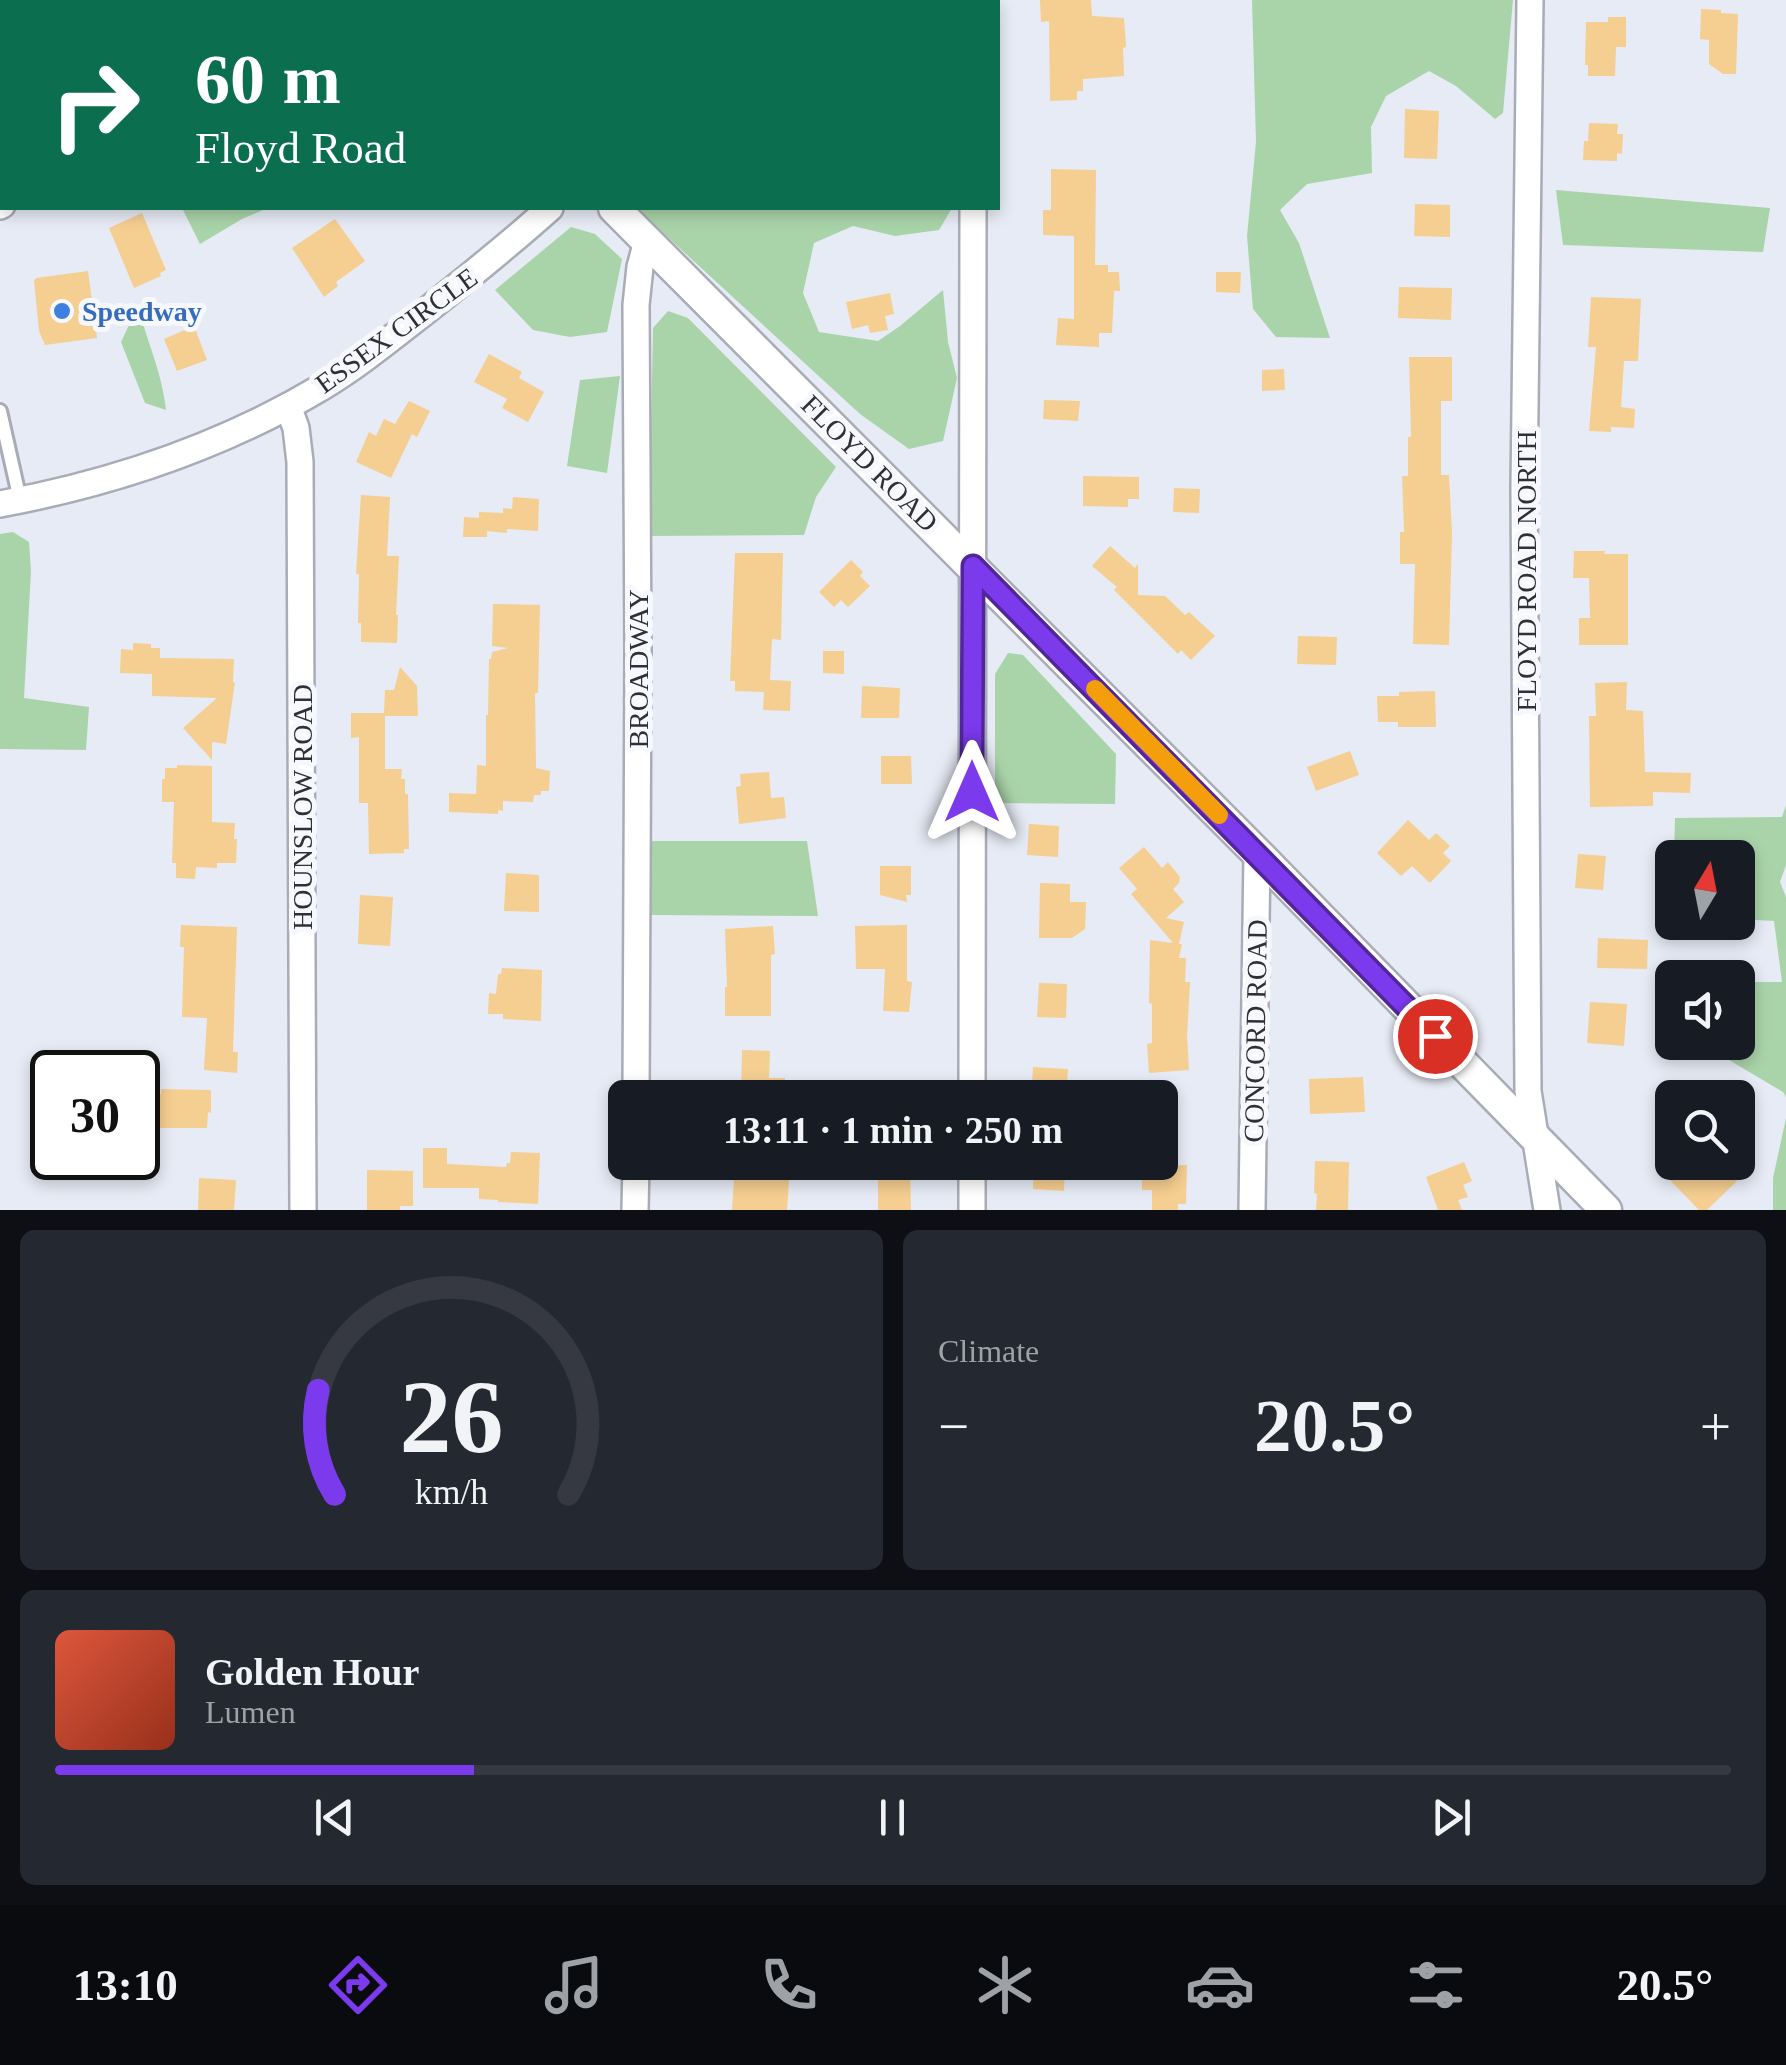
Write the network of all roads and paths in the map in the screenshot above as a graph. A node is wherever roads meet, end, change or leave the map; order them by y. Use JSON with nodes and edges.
{"nodes":[{"id":1,"x":1530,"y":0,"type":"edge"},
{"id":2,"x":548,"y":210,"type":"edge"},
{"id":3,"x":616,"y":210,"type":"edge"},
{"id":4,"x":973,"y":210,"type":"edge"},
{"id":5,"x":648,"y":241,"type":"junction"},
{"id":6,"x":288,"y":406,"type":"junction"},
{"id":7,"x":0,"y":415,"type":"edge"},
{"id":8,"x":10,"y":502,"type":"edge"},
{"id":9,"x":973,"y":566,"type":"junction"},
{"id":10,"x":1256,"y":852,"type":"junction"},
{"id":11,"x":636,"y":1080,"type":"edge"},
{"id":12,"x":972,"y":1080,"type":"edge"},
{"id":13,"x":1538,"y":1141,"type":"junction"},
{"id":14,"x":636,"y":1180,"type":"edge"},
{"id":15,"x":972,"y":1180,"type":"edge"},
{"id":16,"x":303,"y":1210,"type":"edge"},
{"id":17,"x":636,"y":1210,"type":"edge"},
{"id":18,"x":972,"y":1210,"type":"edge"},
{"id":19,"x":1252,"y":1210,"type":"edge"},
{"id":20,"x":1547,"y":1210,"type":"edge"},
{"id":21,"x":1606,"y":1210,"type":"edge"}],
"edges":[{"from":1,"to":13,"type":"street","name":"FLOYD ROAD NORTH"},
{"from":2,"to":6,"type":"street","name":"ESSEX CIRCLE"},
{"from":3,"to":5,"type":"street","name":"FLOYD ROAD"},
{"from":4,"to":9,"type":"street"},
{"from":5,"to":9,"type":"street","name":"FLOYD ROAD"},
{"from":5,"to":11,"type":"street","name":"BROADWAY"},
{"from":6,"to":8,"type":"street","name":"ESSEX CIRCLE"},
{"from":6,"to":16,"type":"street","name":"HOUNSLOW ROAD"},
{"from":7,"to":8,"type":"lane"},
{"from":9,"to":10,"type":"street","name":"FLOYD ROAD"},
{"from":9,"to":12,"type":"street"},
{"from":10,"to":13,"type":"street","name":"FLOYD ROAD"},
{"from":10,"to":19,"type":"street","name":"CONCORD ROAD"},
{"from":13,"to":20,"type":"street"},
{"from":13,"to":21,"type":"street","name":"FLOYD ROAD"},
{"from":14,"to":17,"type":"street"},
{"from":15,"to":18,"type":"street"}]}
